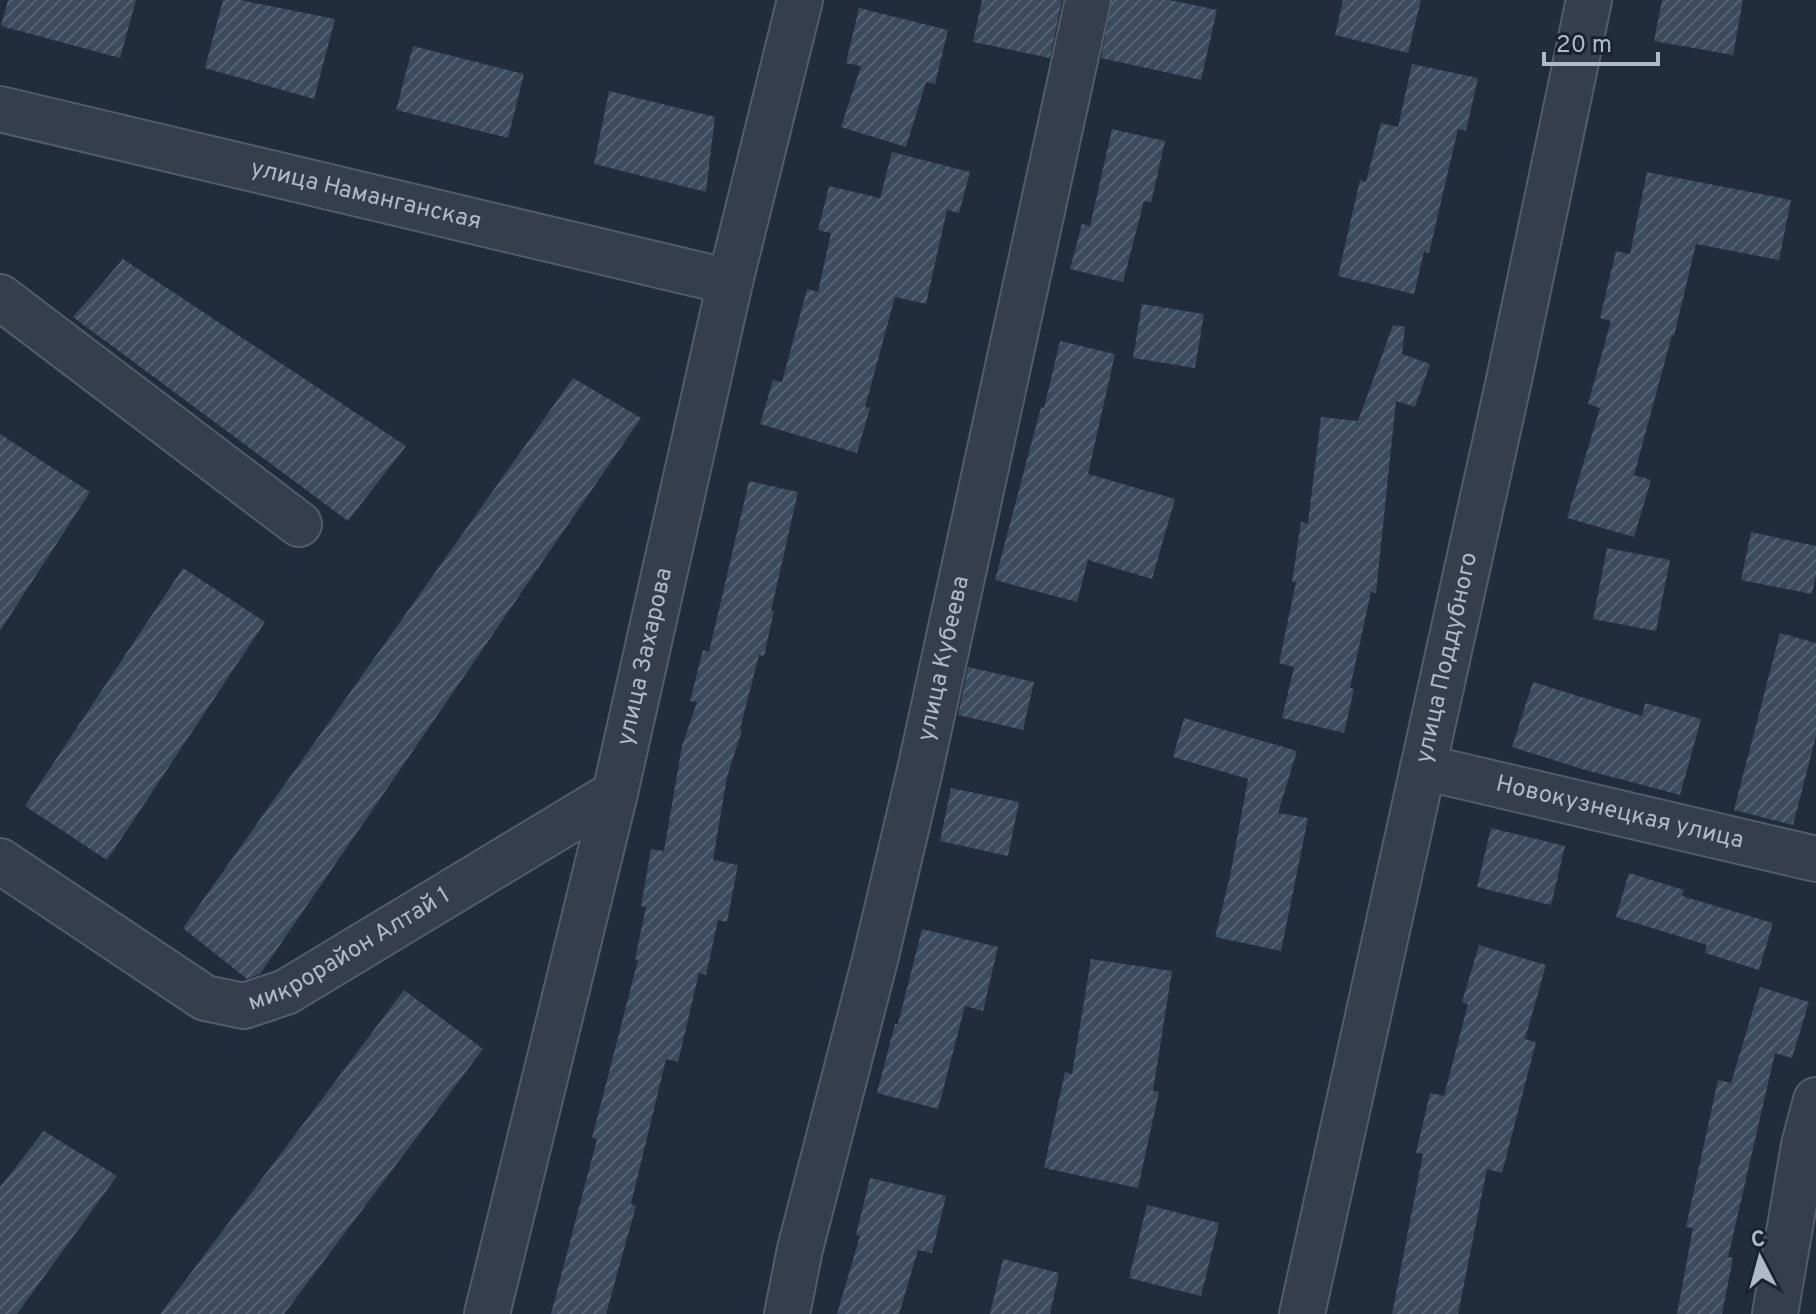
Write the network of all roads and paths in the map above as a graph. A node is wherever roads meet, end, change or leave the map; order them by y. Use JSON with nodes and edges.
{"nodes":[{"id":1,"x":800,"y":0,"type":"edge"},
{"id":2,"x":1088,"y":0,"type":"edge"},
{"id":3,"x":1589,"y":0,"type":"edge"},
{"id":4,"x":0,"y":109,"type":"edge"},
{"id":5,"x":730,"y":282,"type":"junction"},
{"id":6,"x":0,"y":297,"type":"edge"},
{"id":7,"x":299,"y":524,"type":"dead end"},
{"id":8,"x":1423,"y":767,"type":"junction"},
{"id":9,"x":615,"y":793,"type":"junction"},
{"id":10,"x":1814,"y":849,"type":"edge"},
{"id":11,"x":0,"y":861,"type":"edge"},
{"id":12,"x":1816,"y":1100,"type":"edge"},
{"id":13,"x":487,"y":1314,"type":"edge"},
{"id":14,"x":787,"y":1314,"type":"edge"},
{"id":15,"x":1302,"y":1314,"type":"edge"},
{"id":16,"x":1775,"y":1314,"type":"edge"}],
"edges":[{"from":1,"to":5,"type":"street","name":"улица Захарова"},
{"from":2,"to":14,"type":"street","name":"улица Кубеева"},
{"from":3,"to":8,"type":"street","name":"улица Поддубного"},
{"from":4,"to":5,"type":"street","name":"улица Наманганская"},
{"from":5,"to":9,"type":"street","name":"улица Захарова"},
{"from":6,"to":7,"type":"street"},
{"from":8,"to":10,"type":"street","name":"Новокузнецкая улица"},
{"from":8,"to":15,"type":"street","name":"улица Поддубного"},
{"from":9,"to":11,"type":"street","name":"микрорайон Алтай 1"},
{"from":9,"to":13,"type":"street","name":"улица Захарова"},
{"from":12,"to":16,"type":"street"}]}
